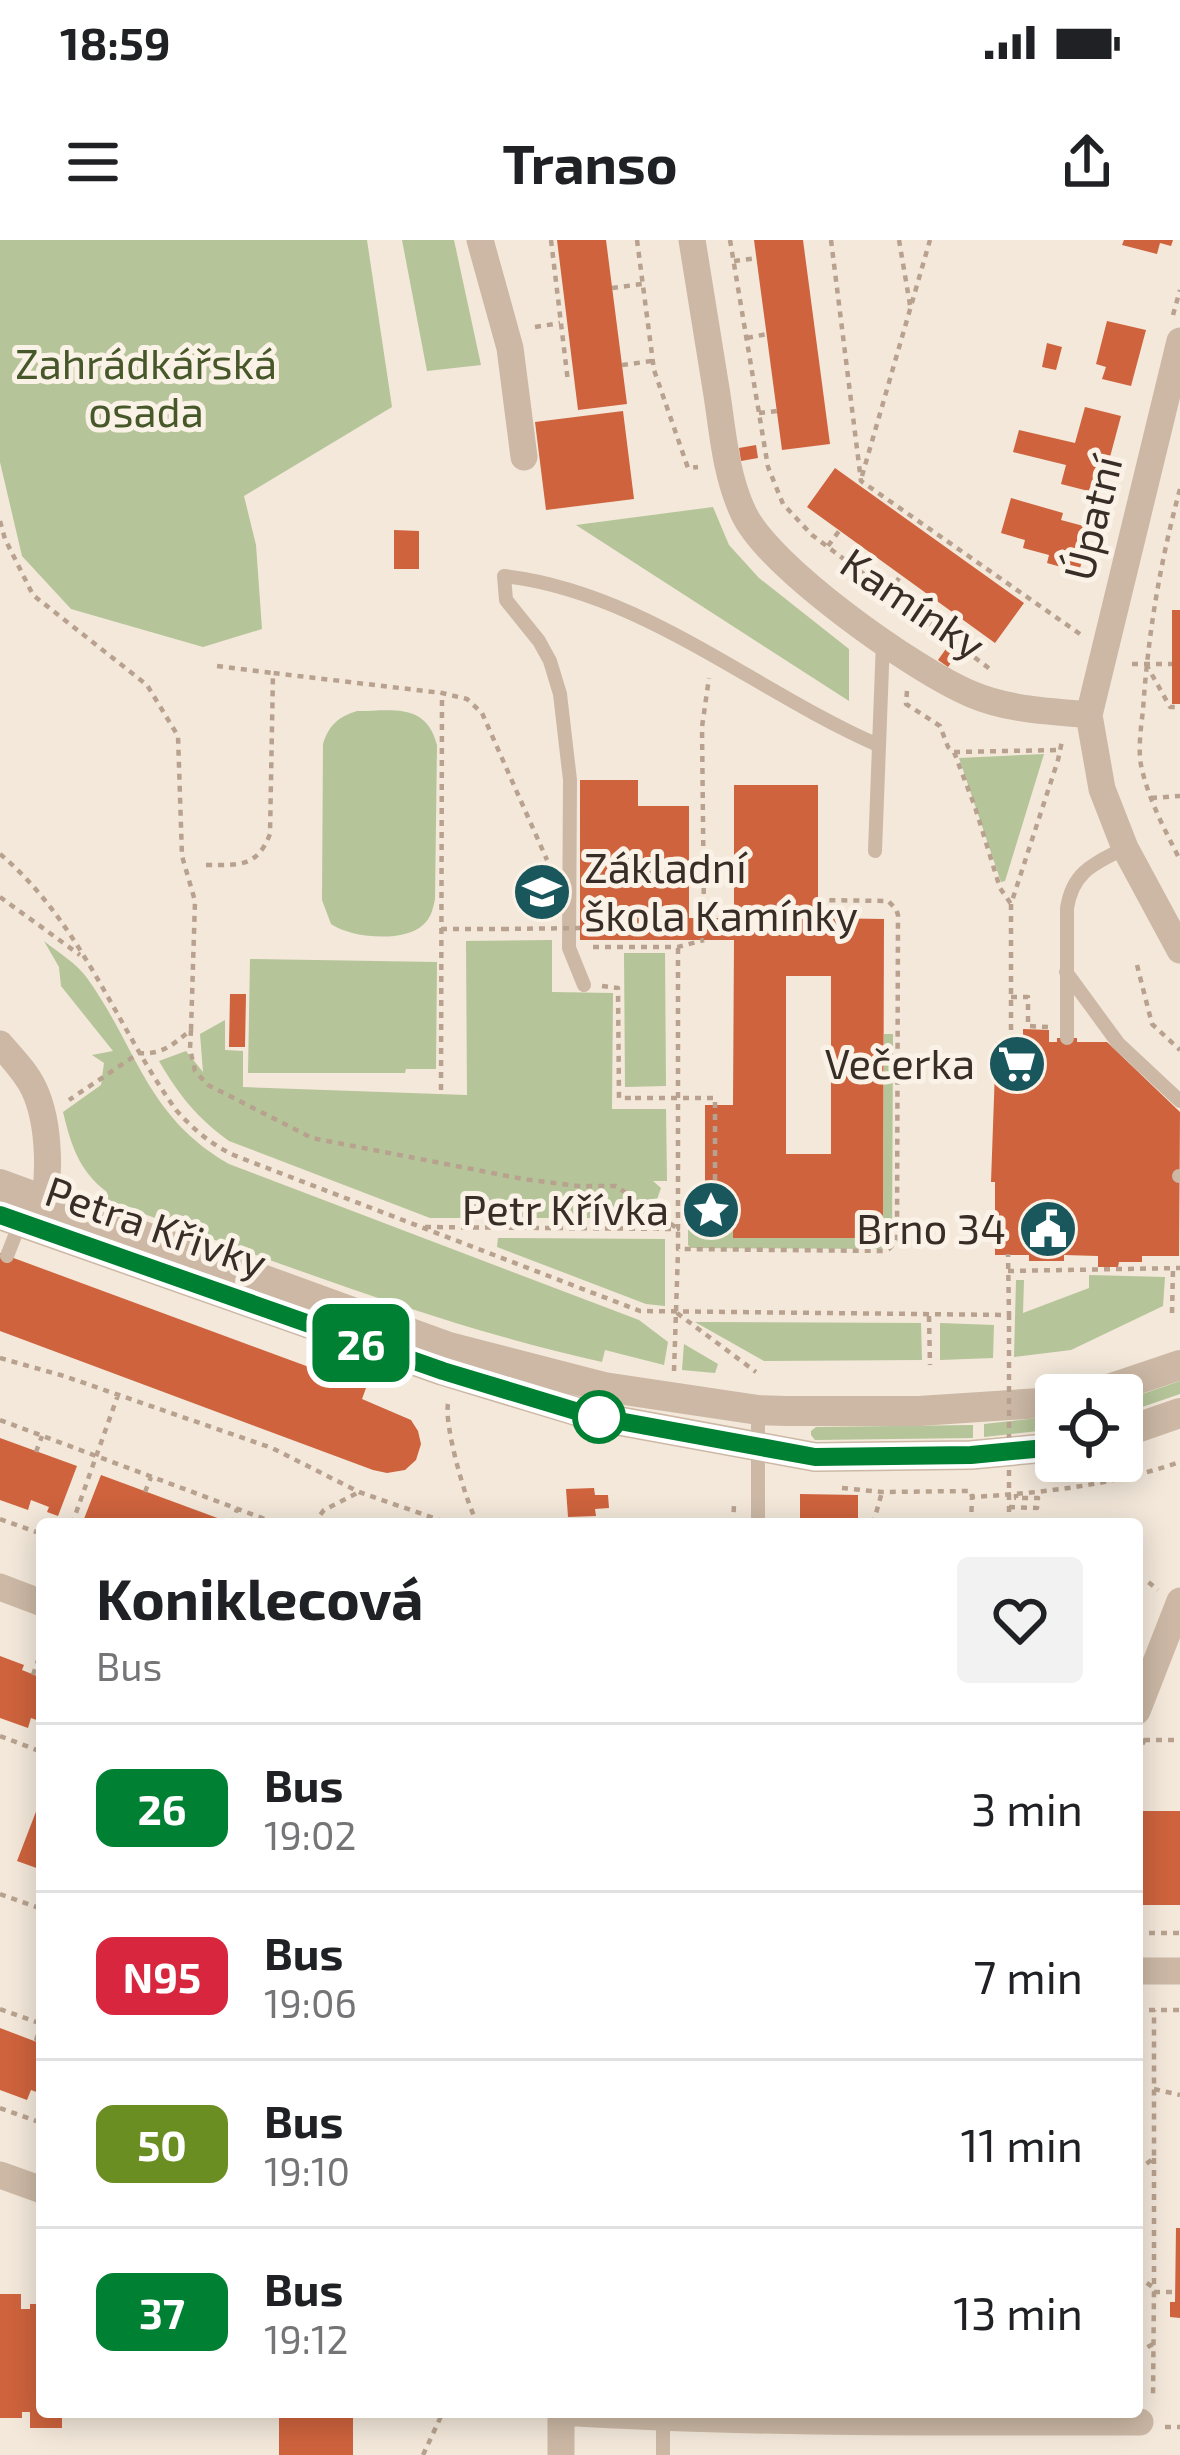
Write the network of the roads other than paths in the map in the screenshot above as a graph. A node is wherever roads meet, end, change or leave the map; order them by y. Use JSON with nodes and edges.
{"nodes":[{"id":1,"x":480,"y":240,"type":"edge"},
{"id":2,"x":692,"y":240,"type":"edge"},
{"id":3,"x":1180,"y":341,"type":"edge"},
{"id":4,"x":524,"y":457,"type":"dead end"},
{"id":5,"x":883,"y":641,"type":"junction"},
{"id":6,"x":1089,"y":715,"type":"junction"},
{"id":7,"x":878,"y":745,"type":"junction"},
{"id":8,"x":1125,"y":848,"type":"junction"},
{"id":9,"x":875,"y":851,"type":"dead end"},
{"id":10,"x":1180,"y":950,"type":"edge"},
{"id":11,"x":1066,"y":972,"type":"junction"},
{"id":12,"x":584,"y":985,"type":"road end"},
{"id":13,"x":1066,"y":1038,"type":"dead end"},
{"id":14,"x":0,"y":1044,"type":"edge"},
{"id":15,"x":1180,"y":1100,"type":"edge"},
{"id":16,"x":0,"y":1184,"type":"edge"},
{"id":17,"x":25,"y":1217,"type":"edge"},
{"id":18,"x":7,"y":1256,"type":"dead end"},
{"id":19,"x":1180,"y":1364,"type":"edge"},
{"id":20,"x":1143,"y":1377,"type":"edge"},
{"id":21,"x":1035,"y":1403,"type":"edge"},
{"id":22,"x":758,"y":1410,"type":"junction"},
{"id":23,"x":1180,"y":1413,"type":"edge"},
{"id":24,"x":1143,"y":1426,"type":"edge"},
{"id":25,"x":758,"y":1448,"type":"junction"},
{"id":26,"x":1035,"y":1450,"type":"edge"},
{"id":27,"x":758,"y":1518,"type":"edge"},
{"id":28,"x":0,"y":1587,"type":"edge"},
{"id":29,"x":36,"y":1601,"type":"edge"},
{"id":30,"x":1179,"y":1605,"type":"edge"},
{"id":31,"x":1172,"y":1643,"type":"edge"},
{"id":32,"x":1143,"y":1721,"type":"edge"},
{"id":33,"x":1143,"y":1971,"type":"edge"},
{"id":34,"x":1180,"y":1971,"type":"edge"},
{"id":35,"x":0,"y":2175,"type":"edge"},
{"id":36,"x":36,"y":2188,"type":"edge"},
{"id":37,"x":1143,"y":2417,"type":"edge"},
{"id":38,"x":1147,"y":2417,"type":"road end"},
{"id":39,"x":561,"y":2418,"type":"edge"},
{"id":40,"x":663,"y":2418,"type":"edge"},
{"id":41,"x":561,"y":2455,"type":"edge"},
{"id":42,"x":663,"y":2455,"type":"edge"}],
"edges":[{"from":1,"to":4,"type":"street"},
{"from":2,"to":5,"type":"street","name":"Kamínky"},
{"from":3,"to":6,"type":"street","name":"Úpatní"},
{"from":5,"to":6,"type":"street","name":"Kamínky"},
{"from":5,"to":7,"type":"lane"},
{"from":6,"to":8,"type":"street"},
{"from":7,"to":9,"type":"lane"},
{"from":7,"to":12,"type":"lane"},
{"from":8,"to":10,"type":"street"},
{"from":8,"to":11,"type":"lane"},
{"from":11,"to":13,"type":"lane"},
{"from":11,"to":15,"type":"lane"},
{"from":14,"to":17,"type":"street"},
{"from":16,"to":17,"type":"street","name":"Petra Křivky"},
{"from":17,"to":18,"type":"lane"},
{"from":17,"to":22,"type":"street","name":"Petra Křivky"},
{"from":17,"to":25,"type":"street","name":"Petra Křivky"},
{"from":19,"to":20,"type":"street"},
{"from":21,"to":22,"type":"street","name":"Petra Křivky"},
{"from":22,"to":25,"type":"lane"},
{"from":23,"to":24,"type":"street"},
{"from":25,"to":26,"type":"street","name":"Petra Křivky"},
{"from":25,"to":27,"type":"lane"},
{"from":28,"to":29,"type":"street"},
{"from":30,"to":31,"type":"street"},
{"from":31,"to":32,"type":"street"},
{"from":33,"to":34,"type":"street"},
{"from":35,"to":36,"type":"street"},
{"from":37,"to":38,"type":"street"},
{"from":39,"to":41,"type":"street"},
{"from":40,"to":42,"type":"lane"}]}
